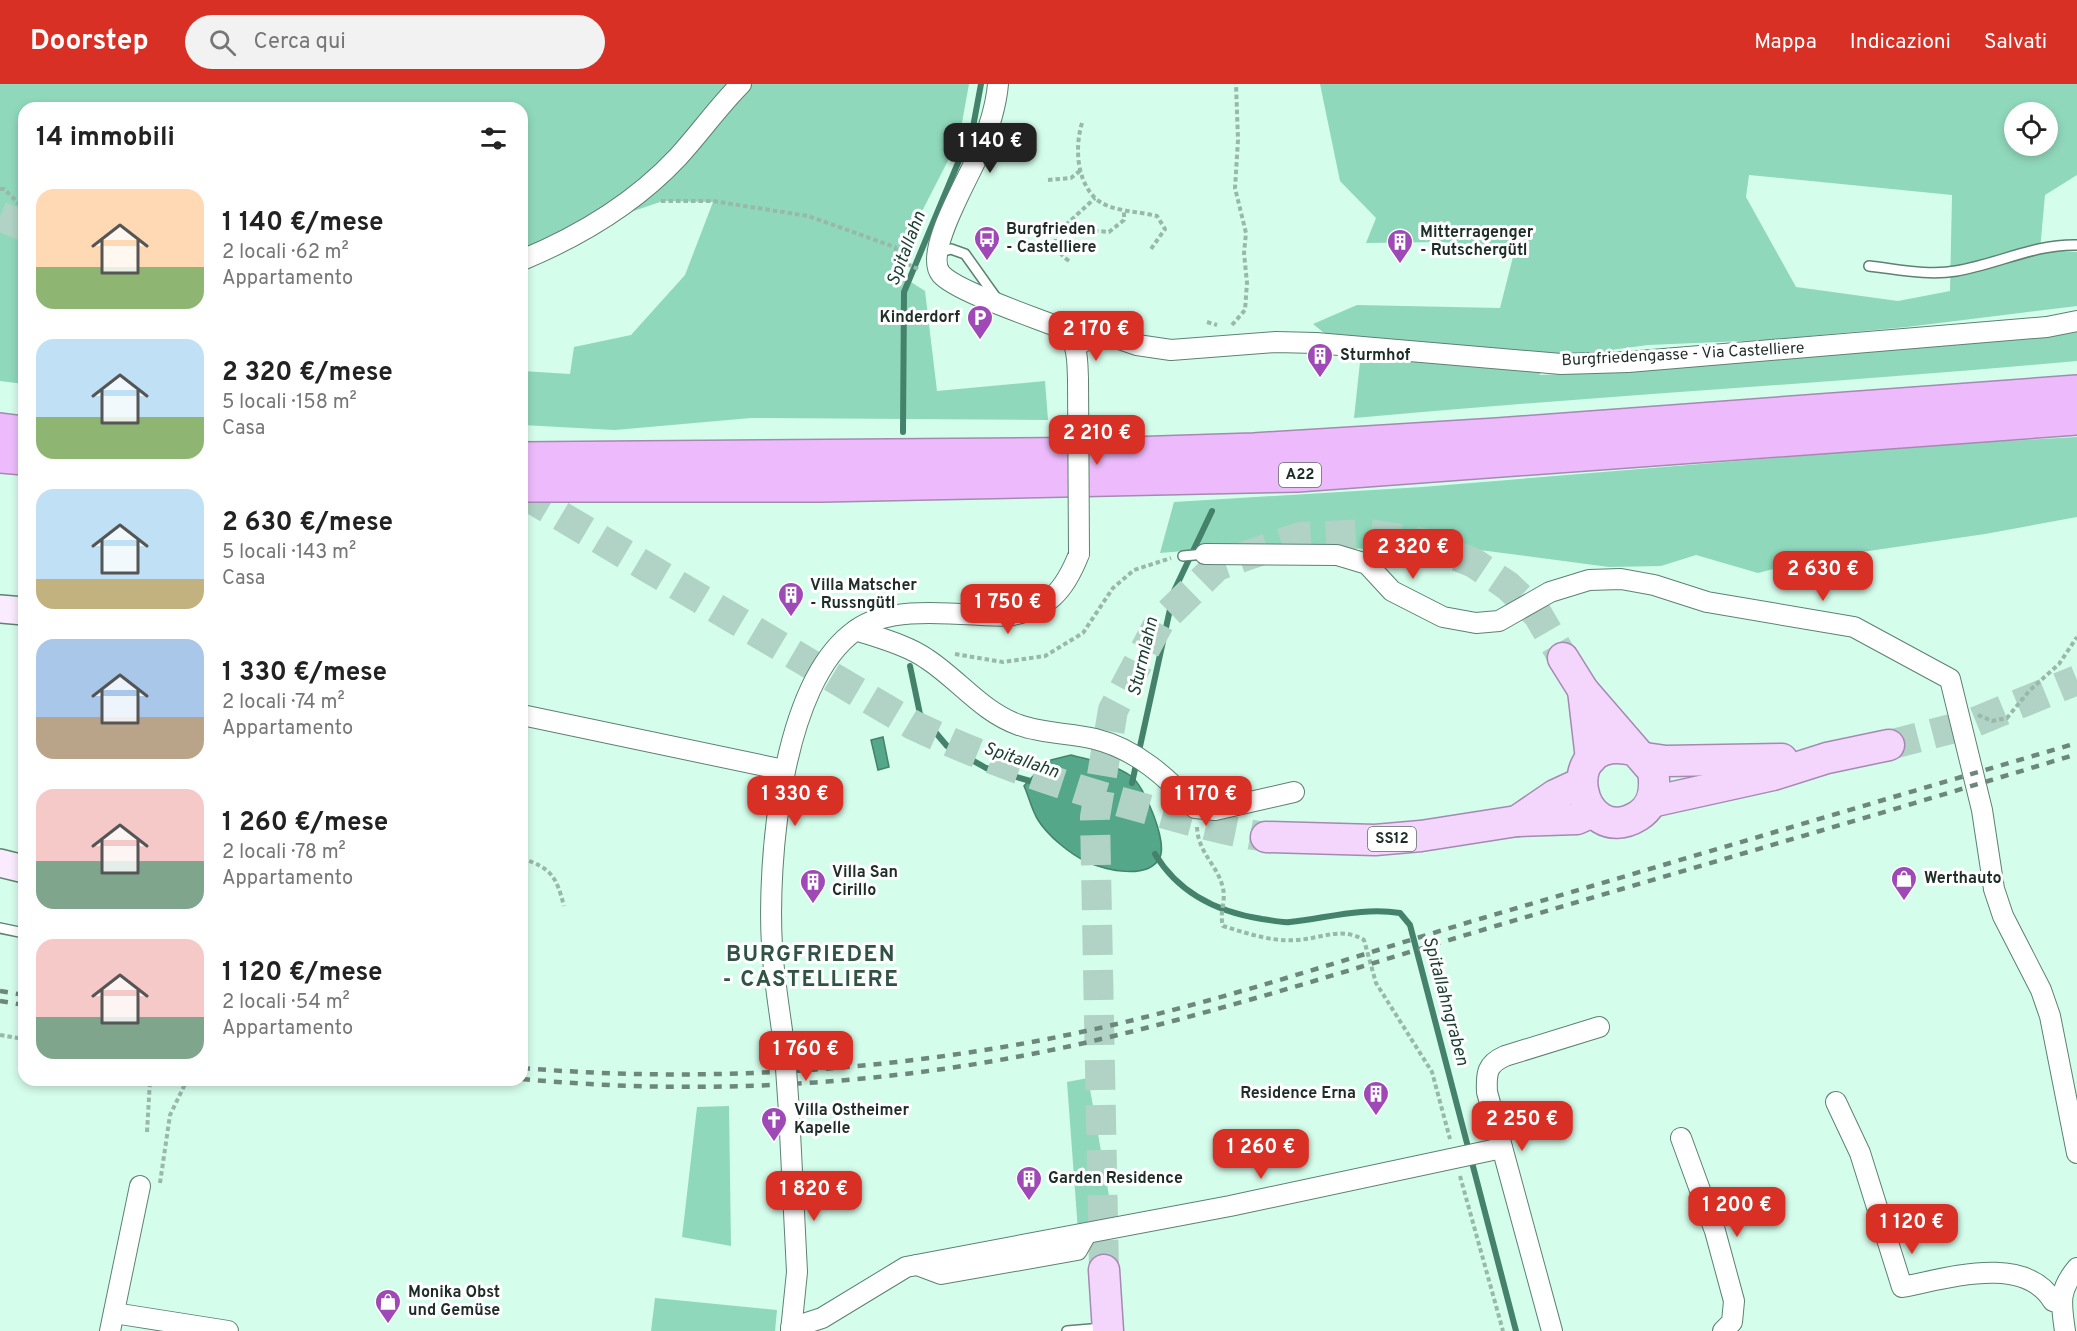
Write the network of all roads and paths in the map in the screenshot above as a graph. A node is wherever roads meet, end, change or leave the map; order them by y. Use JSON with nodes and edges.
{"nodes":[{"id":1,"x":741,"y":84,"type":"edge"},
{"id":2,"x":998,"y":84,"type":"edge"},
{"id":3,"x":1236,"y":84,"type":"edge"},
{"id":4,"x":1082,"y":123,"type":"dead end"},
{"id":5,"x":1081,"y":170,"type":"junction"},
{"id":6,"x":1048,"y":180,"type":"dead end"},
{"id":7,"x":0,"y":189,"type":"edge"},
{"id":8,"x":1095,"y":198,"type":"junction"},
{"id":9,"x":18,"y":203,"type":"edge"},
{"id":10,"x":653,"y":203,"type":"dead end"},
{"id":11,"x":1124,"y":210,"type":"junction"},
{"id":12,"x":1063,"y":228,"type":"junction"},
{"id":13,"x":2077,"y":245,"type":"edge"},
{"id":14,"x":1151,"y":249,"type":"dead end"},
{"id":15,"x":937,"y":253,"type":"junction"},
{"id":16,"x":528,"y":258,"type":"edge"},
{"id":17,"x":1069,"y":261,"type":"dead end"},
{"id":18,"x":1869,"y":266,"type":"dead end"},
{"id":19,"x":923,"y":271,"type":"dead end"},
{"id":20,"x":1001,"y":303,"type":"junction"},
{"id":21,"x":2077,"y":321,"type":"edge"},
{"id":22,"x":1208,"y":322,"type":"dead end"},
{"id":23,"x":1077,"y":346,"type":"junction"},
{"id":24,"x":2077,"y":392,"type":"edge"},
{"id":25,"x":2077,"y":418,"type":"edge"},
{"id":26,"x":0,"y":430,"type":"edge"},
{"id":27,"x":18,"y":432,"type":"edge"},
{"id":28,"x":0,"y":456,"type":"edge"},
{"id":29,"x":18,"y":458,"type":"edge"},
{"id":30,"x":528,"y":459,"type":"edge"},
{"id":31,"x":528,"y":485,"type":"edge"},
{"id":32,"x":1202,"y":554,"type":"joint"},
{"id":33,"x":1183,"y":556,"type":"joint"},
{"id":34,"x":0,"y":609,"type":"edge"},
{"id":35,"x":18,"y":610,"type":"edge"},
{"id":36,"x":856,"y":630,"type":"junction"},
{"id":37,"x":2077,"y":638,"type":"edge"},
{"id":38,"x":951,"y":653,"type":"dead end"},
{"id":39,"x":1563,"y":658,"type":"tunnel mouth"},
{"id":40,"x":1583,"y":690,"type":"junction"},
{"id":41,"x":528,"y":716,"type":"edge"},
{"id":42,"x":1960,"y":716,"type":"junction"},
{"id":43,"x":1889,"y":745,"type":"tunnel mouth"},
{"id":44,"x":1639,"y":754,"type":"junction"},
{"id":45,"x":1827,"y":758,"type":"junction"},
{"id":46,"x":784,"y":770,"type":"junction"},
{"id":47,"x":1586,"y":771,"type":"junction"},
{"id":48,"x":1294,"y":792,"type":"dead end"},
{"id":49,"x":1651,"y":802,"type":"junction"},
{"id":50,"x":1195,"y":808,"type":"junction"},
{"id":51,"x":1593,"y":812,"type":"junction"},
{"id":52,"x":1517,"y":821,"type":"junction"},
{"id":53,"x":1266,"y":837,"type":"tunnel mouth"},
{"id":54,"x":528,"y":861,"type":"edge"},
{"id":55,"x":0,"y":863,"type":"edge"},
{"id":56,"x":18,"y":868,"type":"edge"},
{"id":57,"x":564,"y":906,"type":"dead end"},
{"id":58,"x":0,"y":928,"type":"edge"},
{"id":59,"x":18,"y":932,"type":"edge"},
{"id":60,"x":1599,"y":1027,"type":"dead end"},
{"id":61,"x":0,"y":1035,"type":"edge"},
{"id":62,"x":18,"y":1038,"type":"edge"},
{"id":63,"x":150,"y":1086,"type":"edge"},
{"id":64,"x":185,"y":1086,"type":"edge"},
{"id":65,"x":1836,"y":1102,"type":"dead end"},
{"id":66,"x":147,"y":1132,"type":"dead end"},
{"id":67,"x":1681,"y":1138,"type":"dead end"},
{"id":68,"x":1502,"y":1148,"type":"junction"},
{"id":69,"x":2077,"y":1153,"type":"edge"},
{"id":70,"x":1466,"y":1156,"type":"junction"},
{"id":71,"x":139,"y":1191,"type":"joint"},
{"id":72,"x":1086,"y":1234,"type":"junction"},
{"id":73,"x":917,"y":1264,"type":"junction"},
{"id":74,"x":2077,"y":1268,"type":"edge"},
{"id":75,"x":1104,"y":1270,"type":"tunnel mouth"},
{"id":76,"x":2061,"y":1303,"type":"junction"},
{"id":77,"x":112,"y":1322,"type":"edge"},
{"id":78,"x":791,"y":1330,"type":"edge"},
{"id":79,"x":1108,"y":1330,"type":"edge"},
{"id":80,"x":228,"y":1331,"type":"edge"},
{"id":81,"x":1067,"y":1331,"type":"edge"},
{"id":82,"x":1503,"y":1331,"type":"edge"},
{"id":83,"x":1551,"y":1331,"type":"edge"},
{"id":84,"x":1723,"y":1331,"type":"edge"},
{"id":85,"x":2065,"y":1331,"type":"edge"}],
"edges":[{"from":1,"to":16,"type":"street"},
{"from":2,"to":15,"type":"street"},
{"from":3,"to":22,"type":"path"},
{"from":4,"to":5,"type":"path"},
{"from":5,"to":6,"type":"path"},
{"from":5,"to":8,"type":"path"},
{"from":7,"to":9,"type":"path"},
{"from":8,"to":11,"type":"path"},
{"from":8,"to":12,"type":"path"},
{"from":10,"to":19,"type":"path"},
{"from":11,"to":12,"type":"path"},
{"from":11,"to":14,"type":"path"},
{"from":12,"to":17,"type":"path"},
{"from":13,"to":18,"type":"lane"},
{"from":15,"to":20,"type":"street"},
{"from":15,"to":20,"type":"lane"},
{"from":20,"to":23,"type":"street"},
{"from":21,"to":23,"type":"street","name":"Burgfriedengasse - Via Castelliere"},
{"from":23,"to":36,"type":"street","bridge":true},
{"from":24,"to":30,"type":"highway","number":"A22"},
{"from":25,"to":31,"type":"highway","number":"A22"},
{"from":26,"to":27,"type":"highway"},
{"from":28,"to":29,"type":"highway"},
{"from":32,"to":33,"type":"lane"},
{"from":32,"to":42,"type":"street"},
{"from":33,"to":38,"type":"path"},
{"from":34,"to":35,"type":"street"},
{"from":36,"to":46,"type":"street"},
{"from":36,"to":50,"type":"street"},
{"from":37,"to":42,"type":"path"},
{"from":39,"to":40,"type":"main road"},
{"from":40,"to":44,"type":"main road"},
{"from":40,"to":47,"type":"main road"},
{"from":41,"to":46,"type":"street"},
{"from":42,"to":69,"type":"street"},
{"from":43,"to":45,"type":"main road","number":"SS12"},
{"from":44,"to":45,"type":"main road","number":"SS12"},
{"from":44,"to":47,"type":"main road","number":"SS12"},
{"from":44,"to":49,"type":"main road"},
{"from":45,"to":49,"type":"main road","number":"SS12"},
{"from":46,"to":78,"type":"street","bridge":true},
{"from":47,"to":51,"type":"main road"},
{"from":47,"to":52,"type":"main road","number":"SS12"},
{"from":48,"to":50,"type":"street"},
{"from":49,"to":51,"type":"main road","number":"SS12"},
{"from":50,"to":70,"type":"path"},
{"from":51,"to":52,"type":"main road","number":"SS12"},
{"from":52,"to":53,"type":"main road","number":"SS12"},
{"from":54,"to":57,"type":"path"},
{"from":55,"to":56,"type":"street"},
{"from":58,"to":59,"type":"lane"},
{"from":60,"to":68,"type":"street"},
{"from":61,"to":62,"type":"path"},
{"from":63,"to":66,"type":"path"},
{"from":64,"to":71,"type":"path"},
{"from":65,"to":76,"type":"street"},
{"from":67,"to":84,"type":"street"},
{"from":68,"to":70,"type":"street"},
{"from":68,"to":83,"type":"street"},
{"from":70,"to":72,"type":"street"},
{"from":70,"to":82,"type":"path"},
{"from":71,"to":77,"type":"street"},
{"from":72,"to":73,"type":"street"},
{"from":72,"to":73,"type":"street"},
{"from":73,"to":78,"type":"street"},
{"from":74,"to":76,"type":"street"},
{"from":75,"to":79,"type":"main road"},
{"from":76,"to":85,"type":"street"},
{"from":77,"to":80,"type":"street"},
{"from":79,"to":81,"type":"lane"}]}
